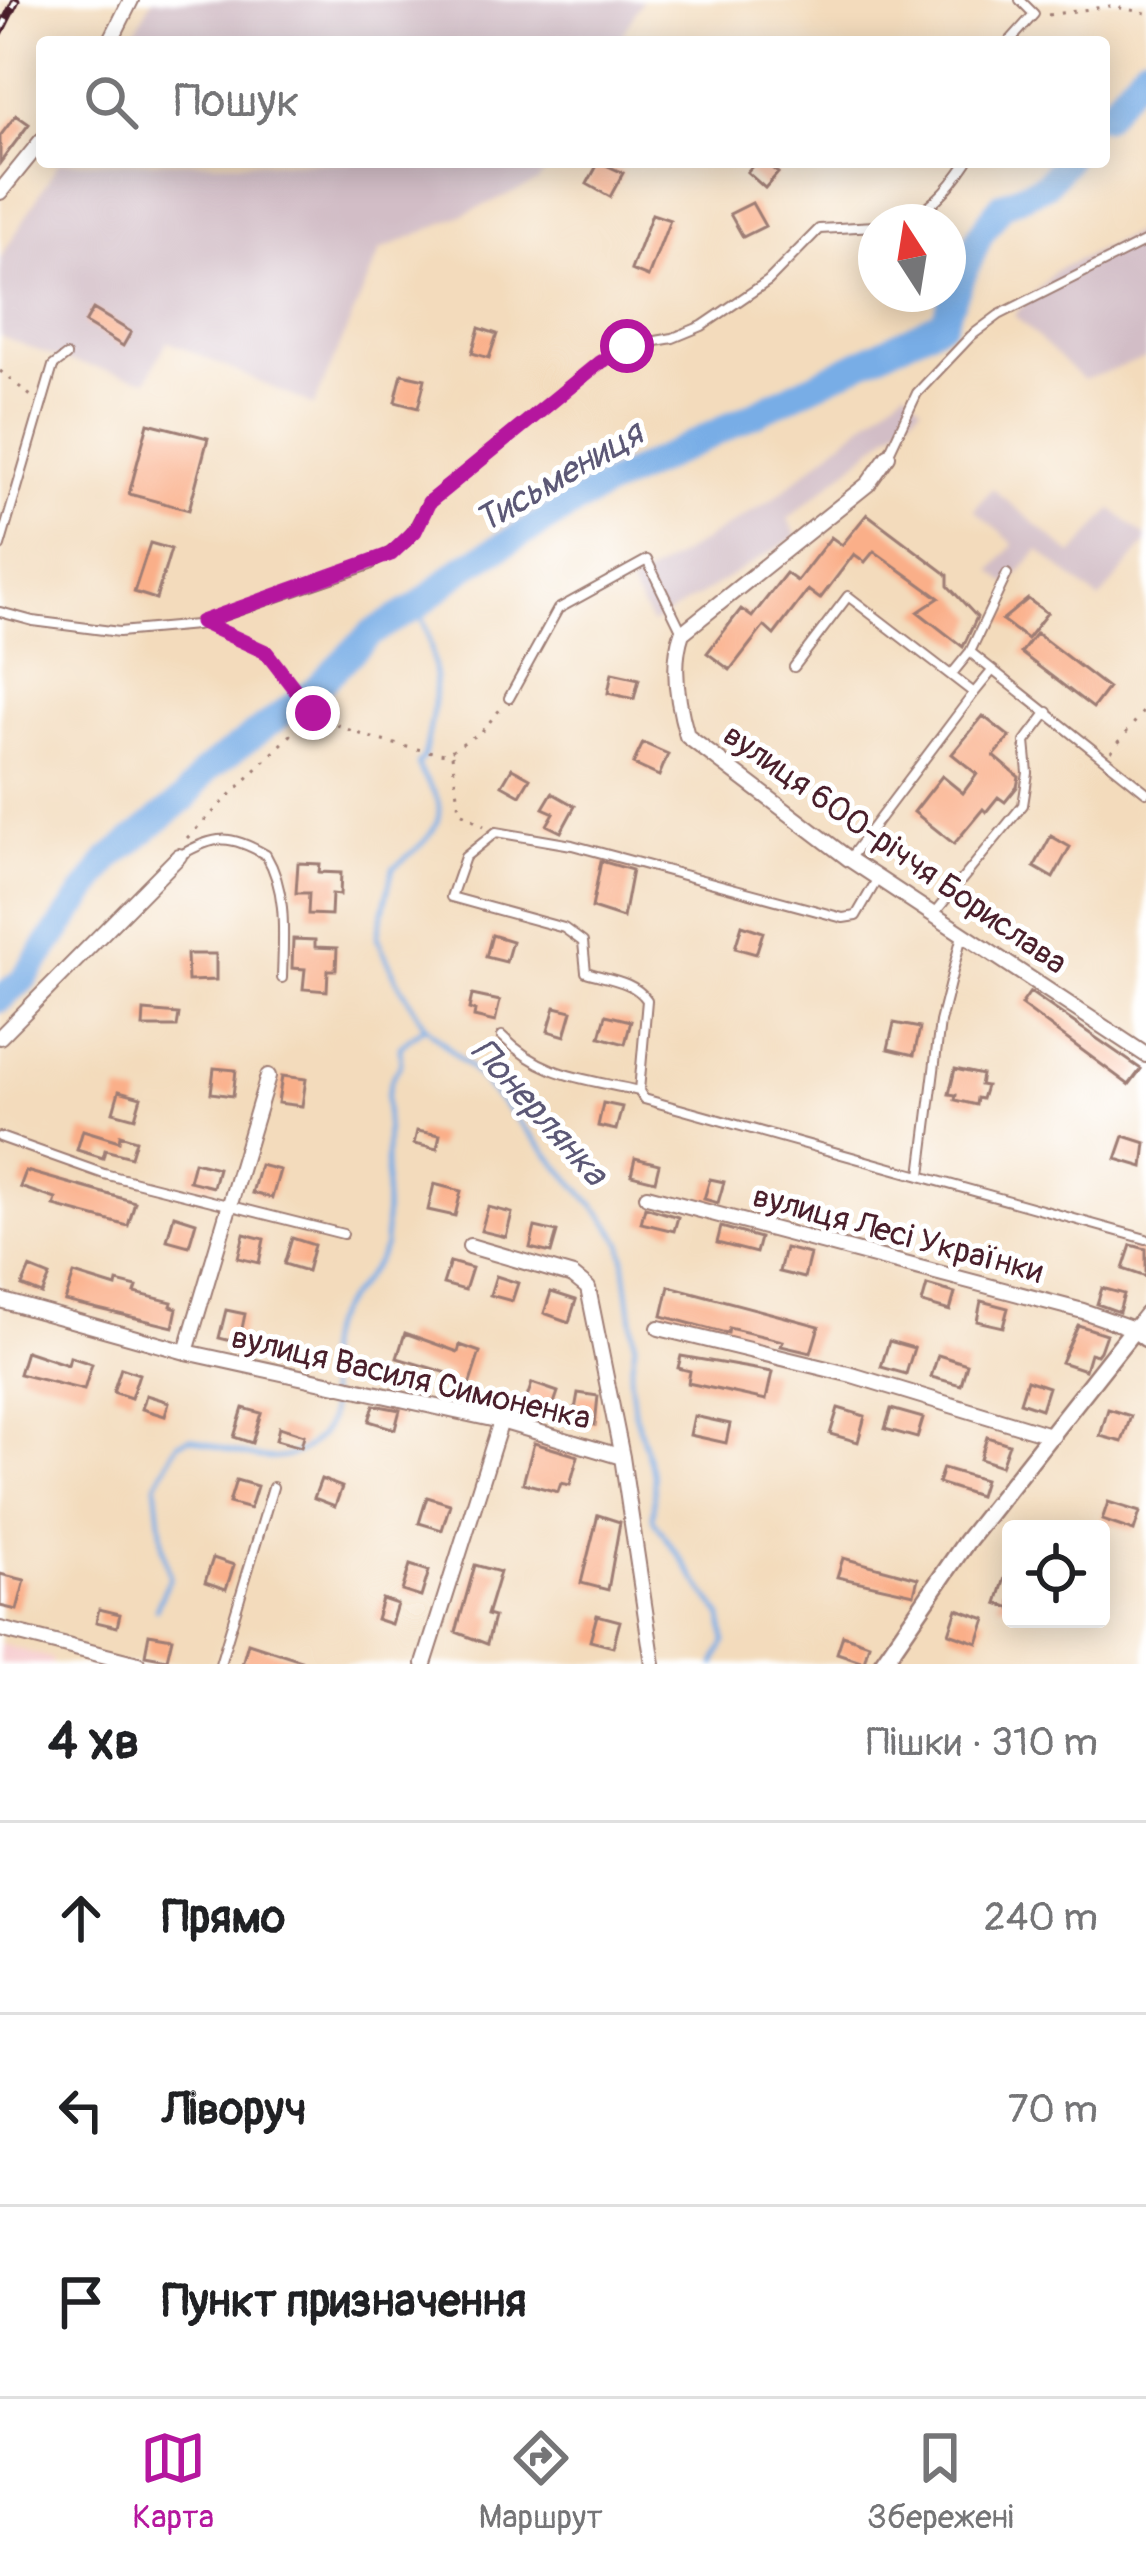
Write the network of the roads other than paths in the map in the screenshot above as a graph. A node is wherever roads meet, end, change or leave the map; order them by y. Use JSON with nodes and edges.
{"nodes":[{"id":1,"x":131,"y":0,"type":"edge"},
{"id":2,"x":1020,"y":0,"type":"edge"},
{"id":3,"x":113,"y":36,"type":"edge"},
{"id":4,"x":1014,"y":36,"type":"edge"},
{"id":5,"x":36,"y":147,"type":"edge"},
{"id":6,"x":963,"y":168,"type":"edge"},
{"id":7,"x":0,"y":192,"type":"edge"},
{"id":8,"x":931,"y":204,"type":"edge"},
{"id":9,"x":858,"y":227,"type":"edge"},
{"id":10,"x":1146,"y":241,"type":"edge"},
{"id":11,"x":66,"y":356,"type":"dead end"},
{"id":12,"x":888,"y":456,"type":"joint"},
{"id":13,"x":0,"y":546,"type":"edge"},
{"id":14,"x":1007,"y":574,"type":"dead end"},
{"id":15,"x":0,"y":613,"type":"edge"},
{"id":16,"x":682,"y":634,"type":"junction"},
{"id":17,"x":970,"y":652,"type":"junction"},
{"id":18,"x":794,"y":667,"type":"dead end"},
{"id":19,"x":992,"y":671,"type":"junction"},
{"id":20,"x":951,"y":674,"type":"junction"},
{"id":21,"x":974,"y":693,"type":"junction"},
{"id":22,"x":509,"y":698,"type":"road end"},
{"id":23,"x":1048,"y":712,"type":"junction"},
{"id":24,"x":1146,"y":792,"type":"edge"},
{"id":25,"x":179,"y":856,"type":"joint"},
{"id":26,"x":849,"y":859,"type":"junction"},
{"id":27,"x":878,"y":878,"type":"junction"},
{"id":28,"x":933,"y":915,"type":"junction"},
{"id":29,"x":964,"y":934,"type":"junction"},
{"id":30,"x":282,"y":978,"type":"dead end"},
{"id":31,"x":502,"y":1036,"type":"dead end"},
{"id":32,"x":0,"y":1037,"type":"edge"},
{"id":33,"x":1146,"y":1054,"type":"edge"},
{"id":34,"x":268,"y":1076,"type":"dead end"},
{"id":35,"x":639,"y":1091,"type":"junction"},
{"id":36,"x":0,"y":1137,"type":"edge"},
{"id":37,"x":921,"y":1175,"type":"junction"},
{"id":38,"x":646,"y":1196,"type":"dead end"},
{"id":39,"x":229,"y":1208,"type":"junction"},
{"id":40,"x":344,"y":1234,"type":"dead end"},
{"id":41,"x":1146,"y":1239,"type":"edge"},
{"id":42,"x":470,"y":1246,"type":"dead end"},
{"id":43,"x":0,"y":1300,"type":"edge"},
{"id":44,"x":1142,"y":1327,"type":"edge"},
{"id":45,"x":659,"y":1328,"type":"dead end"},
{"id":46,"x":187,"y":1352,"type":"junction"},
{"id":47,"x":501,"y":1421,"type":"junction"},
{"id":48,"x":1053,"y":1436,"type":"junction"},
{"id":49,"x":622,"y":1456,"type":"junction"},
{"id":50,"x":273,"y":1487,"type":"dead end"},
{"id":51,"x":0,"y":1629,"type":"edge"},
{"id":52,"x":70,"y":1647,"type":"junction"},
{"id":53,"x":64,"y":1664,"type":"edge"},
{"id":54,"x":138,"y":1664,"type":"edge"},
{"id":55,"x":220,"y":1664,"type":"edge"},
{"id":56,"x":424,"y":1664,"type":"edge"},
{"id":57,"x":652,"y":1664,"type":"edge"},
{"id":58,"x":881,"y":1664,"type":"edge"}],
"edges":[{"from":1,"to":3,"type":"street"},
{"from":2,"to":4,"type":"lane"},
{"from":5,"to":7,"type":"street"},
{"from":6,"to":8,"type":"lane"},
{"from":9,"to":15,"type":"lane"},
{"from":10,"to":12,"type":"lane"},
{"from":11,"to":13,"type":"lane"},
{"from":12,"to":16,"type":"street"},
{"from":14,"to":17,"type":"lane"},
{"from":16,"to":22,"type":"lane"},
{"from":16,"to":26,"type":"street","name":"вулиця 600-річчя Борислава"},
{"from":17,"to":19,"type":"lane"},
{"from":17,"to":20,"type":"lane"},
{"from":18,"to":20,"type":"lane"},
{"from":19,"to":21,"type":"lane"},
{"from":19,"to":23,"type":"lane"},
{"from":20,"to":21,"type":"lane"},
{"from":21,"to":26,"type":"lane"},
{"from":23,"to":24,"type":"lane"},
{"from":23,"to":28,"type":"lane"},
{"from":25,"to":30,"type":"lane"},
{"from":25,"to":32,"type":"street"},
{"from":26,"to":27,"type":"street","name":"вулиця 600-річчя Борислава"},
{"from":27,"to":28,"type":"street","name":"вулиця 600-річчя Борислава"},
{"from":27,"to":35,"type":"lane"},
{"from":28,"to":29,"type":"street","name":"вулиця 600-річчя Борислава"},
{"from":29,"to":33,"type":"street","name":"вулиця 600-річчя Борислава"},
{"from":29,"to":37,"type":"lane"},
{"from":31,"to":35,"type":"lane"},
{"from":34,"to":39,"type":"street","name":"вулиця Василя Симоненка"},
{"from":35,"to":37,"type":"lane"},
{"from":36,"to":39,"type":"lane"},
{"from":37,"to":41,"type":"lane"},
{"from":38,"to":44,"type":"street","name":"вулиця Лесі Українки"},
{"from":39,"to":40,"type":"lane"},
{"from":39,"to":46,"type":"street","name":"вулиця Василя Симоненка"},
{"from":42,"to":49,"type":"street","name":"вулиця Василя Симоненка"},
{"from":43,"to":46,"type":"street","name":"вулиця Василя Симоненка"},
{"from":44,"to":48,"type":"street"},
{"from":45,"to":48,"type":"street"},
{"from":46,"to":47,"type":"street","name":"вулиця Василя Симоненка"},
{"from":47,"to":49,"type":"street","name":"вулиця Василя Симоненка"},
{"from":47,"to":56,"type":"street"},
{"from":48,"to":58,"type":"street"},
{"from":49,"to":57,"type":"street","name":"вулиця Василя Симоненка"},
{"from":50,"to":55,"type":"lane"},
{"from":51,"to":52,"type":"street"},
{"from":52,"to":53,"type":"street"},
{"from":52,"to":54,"type":"street"}]}
